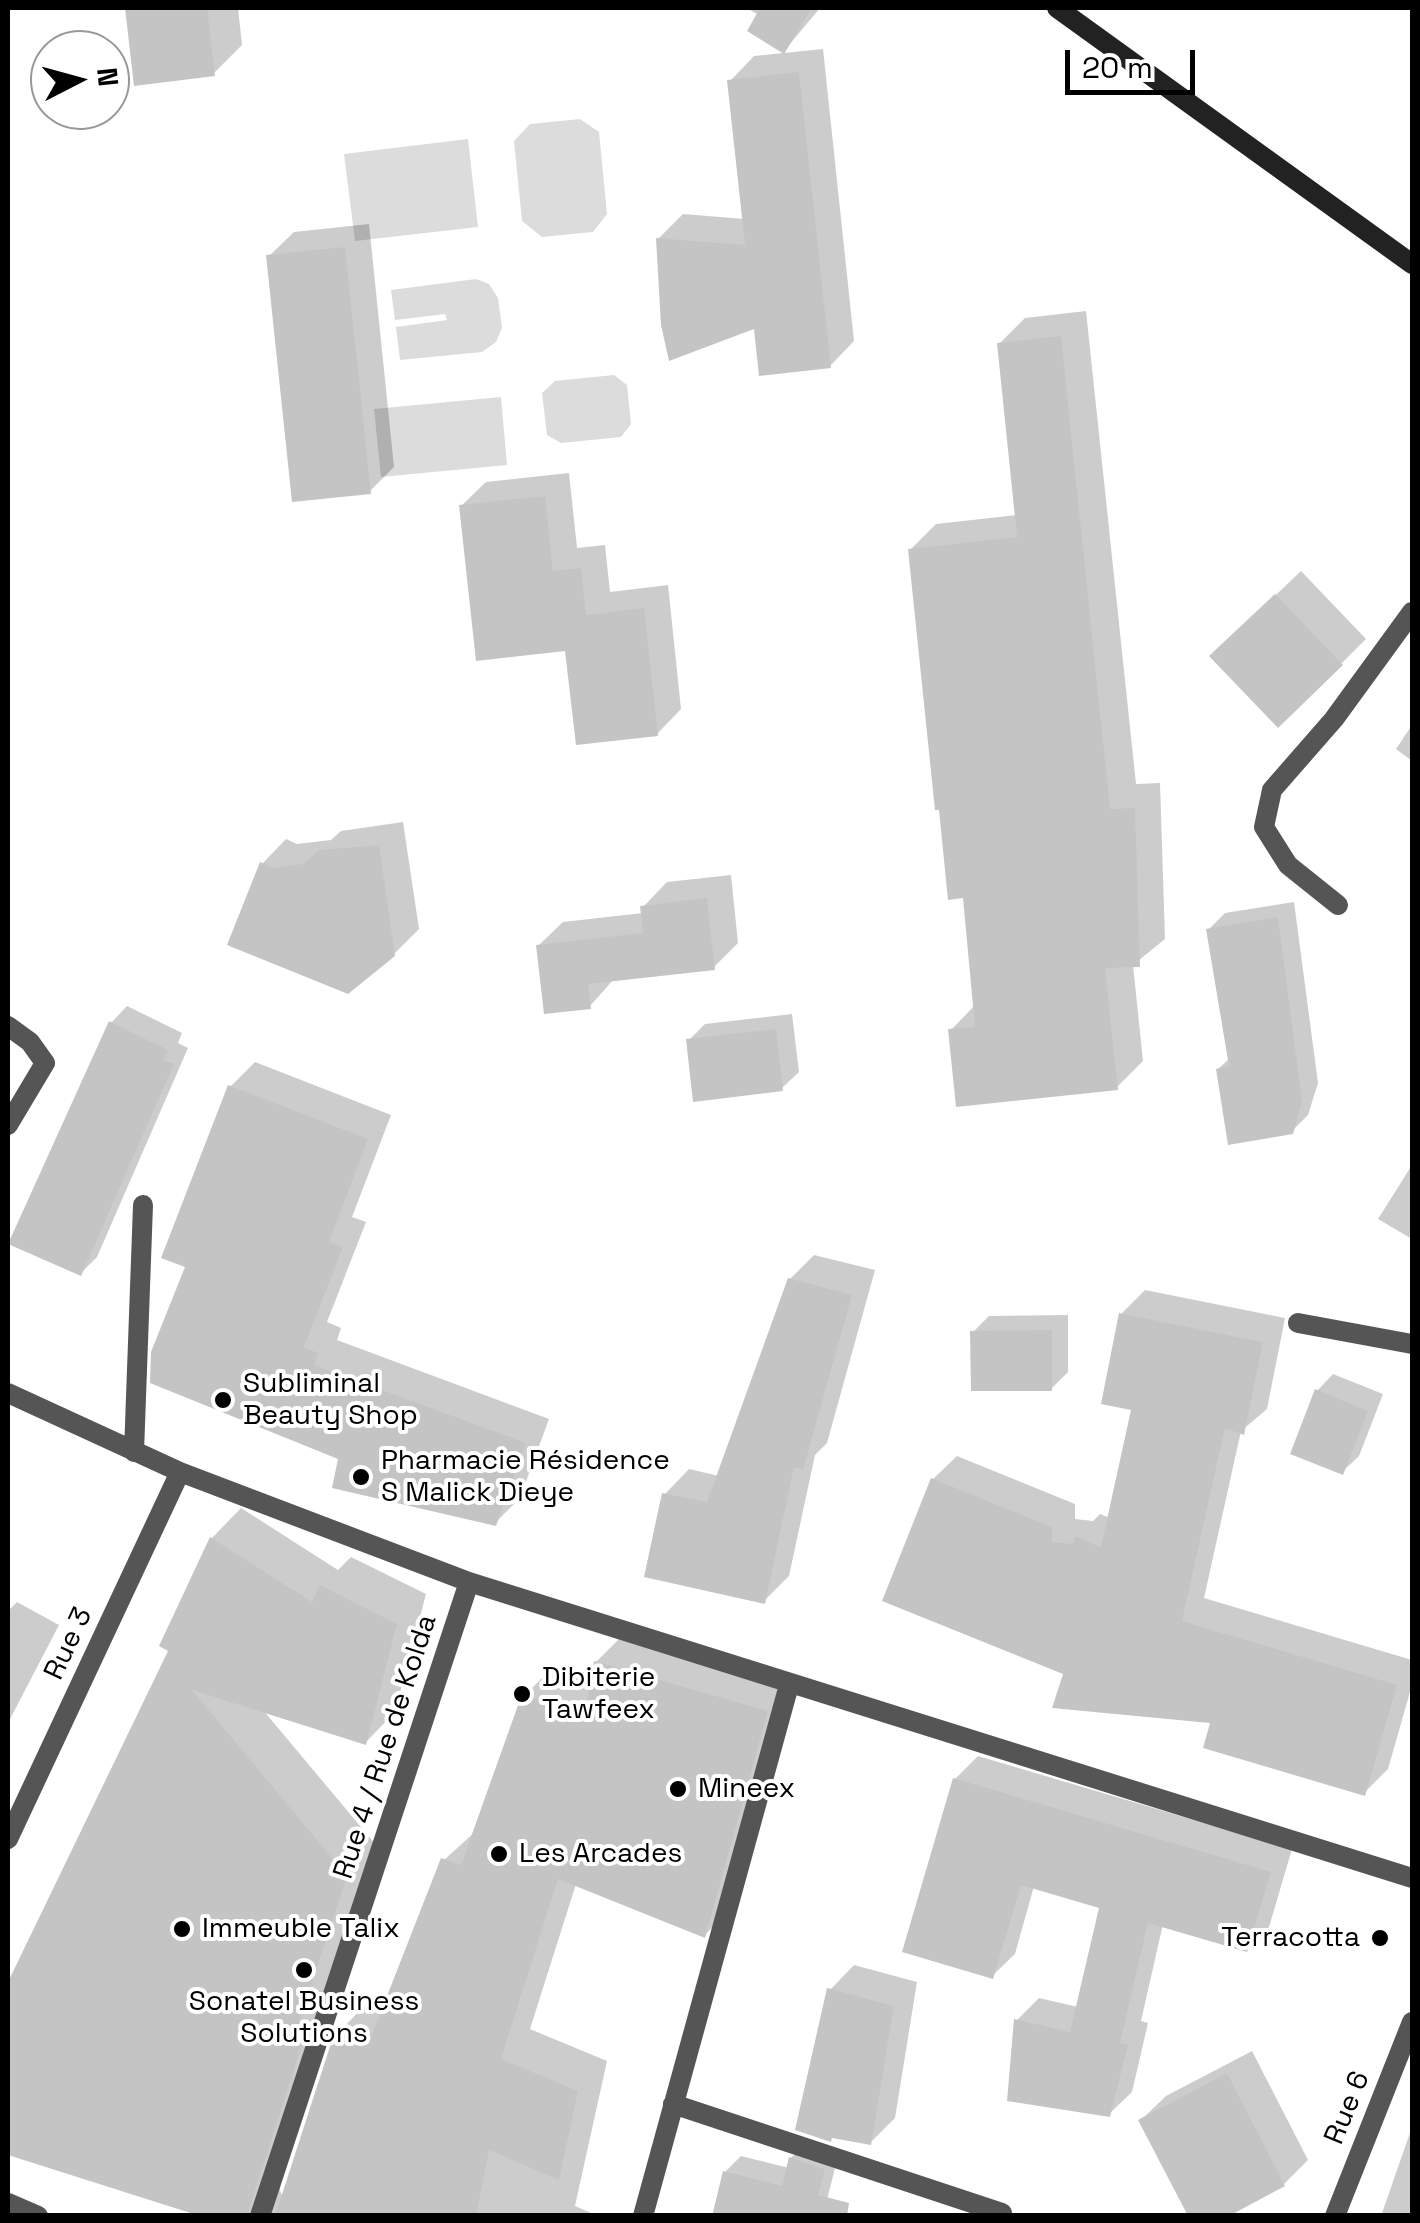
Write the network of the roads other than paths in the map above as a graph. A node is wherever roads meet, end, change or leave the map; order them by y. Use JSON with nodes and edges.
{"nodes":[{"id":1,"x":1056,"y":8,"type":"edge"},
{"id":2,"x":1412,"y":264,"type":"edge"},
{"id":3,"x":1412,"y":612,"type":"edge"},
{"id":4,"x":1338,"y":906,"type":"dead end"},
{"id":5,"x":8,"y":1026,"type":"edge"},
{"id":6,"x":8,"y":1125,"type":"edge"},
{"id":7,"x":143,"y":1206,"type":"dead end"},
{"id":8,"x":1298,"y":1323,"type":"dead end"},
{"id":9,"x":1412,"y":1344,"type":"edge"},
{"id":10,"x":8,"y":1393,"type":"edge"},
{"id":11,"x":134,"y":1452,"type":"junction"},
{"id":12,"x":180,"y":1472,"type":"junction"},
{"id":13,"x":469,"y":1582,"type":"junction"},
{"id":14,"x":789,"y":1685,"type":"junction"},
{"id":15,"x":8,"y":1839,"type":"edge"},
{"id":16,"x":1412,"y":1878,"type":"edge"},
{"id":17,"x":1412,"y":2022,"type":"edge"},
{"id":18,"x":674,"y":2104,"type":"junction"},
{"id":19,"x":8,"y":2203,"type":"edge"},
{"id":20,"x":1002,"y":2213,"type":"edge"},
{"id":21,"x":38,"y":2216,"type":"edge"},
{"id":22,"x":260,"y":2216,"type":"edge"},
{"id":23,"x":643,"y":2216,"type":"edge"},
{"id":24,"x":1335,"y":2216,"type":"edge"}],
"edges":[{"from":1,"to":2,"type":"main road"},
{"from":3,"to":4,"type":"street"},
{"from":5,"to":6,"type":"street"},
{"from":7,"to":11,"type":"street"},
{"from":8,"to":9,"type":"street"},
{"from":10,"to":11,"type":"street"},
{"from":11,"to":12,"type":"street"},
{"from":12,"to":13,"type":"street"},
{"from":12,"to":15,"type":"street","name":"Rue 3"},
{"from":13,"to":14,"type":"street"},
{"from":13,"to":22,"type":"street","name":"Rue 4 / Rue de Kolda"},
{"from":14,"to":16,"type":"street"},
{"from":14,"to":18,"type":"street"},
{"from":17,"to":24,"type":"street","name":"Rue 6"},
{"from":18,"to":20,"type":"street"},
{"from":18,"to":23,"type":"street"},
{"from":19,"to":21,"type":"street"}]}
